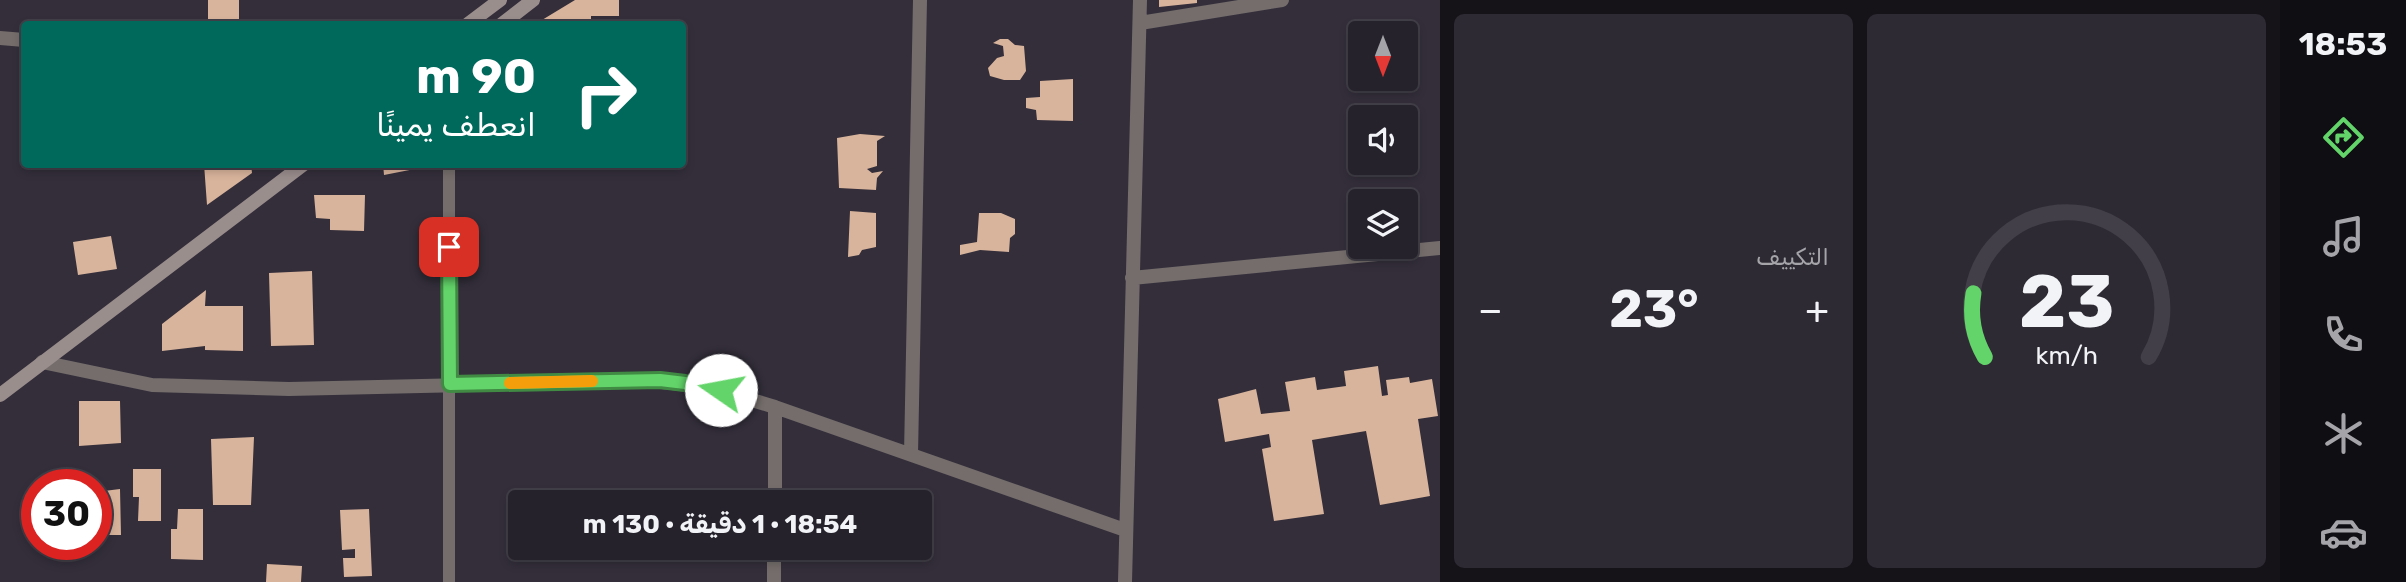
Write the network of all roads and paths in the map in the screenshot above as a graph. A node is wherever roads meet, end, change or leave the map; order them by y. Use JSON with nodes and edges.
{"nodes":[{"id":1,"x":500,"y":0,"type":"edge"},
{"id":2,"x":533,"y":0,"type":"edge"},
{"id":3,"x":920,"y":0,"type":"edge"},
{"id":4,"x":1140,"y":0,"type":"edge"},
{"id":5,"x":1282,"y":0,"type":"edge"},
{"id":6,"x":472,"y":21,"type":"edge"},
{"id":7,"x":506,"y":21,"type":"edge"},
{"id":8,"x":1140,"y":23,"type":"junction"},
{"id":9,"x":0,"y":38,"type":"edge"},
{"id":10,"x":21,"y":40,"type":"edge"},
{"id":11,"x":299,"y":168,"type":"edge"},
{"id":12,"x":449,"y":168,"type":"edge"},
{"id":13,"x":1440,"y":248,"type":"edge"},
{"id":14,"x":1132,"y":278,"type":"junction"},
{"id":15,"x":42,"y":362,"type":"junction"},
{"id":16,"x":450,"y":384,"type":"junction"},
{"id":17,"x":0,"y":395,"type":"edge"},
{"id":18,"x":775,"y":407,"type":"junction"},
{"id":19,"x":911,"y":454,"type":"junction"},
{"id":20,"x":775,"y":490,"type":"edge"},
{"id":21,"x":1125,"y":530,"type":"junction"},
{"id":22,"x":774,"y":560,"type":"edge"},
{"id":23,"x":449,"y":582,"type":"edge"},
{"id":24,"x":774,"y":582,"type":"edge"},
{"id":25,"x":1125,"y":582,"type":"edge"}],
"edges":[{"from":1,"to":6,"type":"street"},
{"from":2,"to":7,"type":"street"},
{"from":3,"to":19,"type":"street"},
{"from":4,"to":8,"type":"street"},
{"from":5,"to":8,"type":"street"},
{"from":8,"to":14,"type":"street"},
{"from":9,"to":10,"type":"street"},
{"from":11,"to":15,"type":"street"},
{"from":12,"to":16,"type":"lane"},
{"from":13,"to":14,"type":"street"},
{"from":14,"to":21,"type":"street"},
{"from":15,"to":16,"type":"street"},
{"from":15,"to":17,"type":"street"},
{"from":16,"to":18,"type":"street"},
{"from":16,"to":23,"type":"lane"},
{"from":18,"to":19,"type":"street"},
{"from":18,"to":20,"type":"street"},
{"from":19,"to":21,"type":"street"},
{"from":21,"to":25,"type":"street"},
{"from":22,"to":24,"type":"street"}]}
